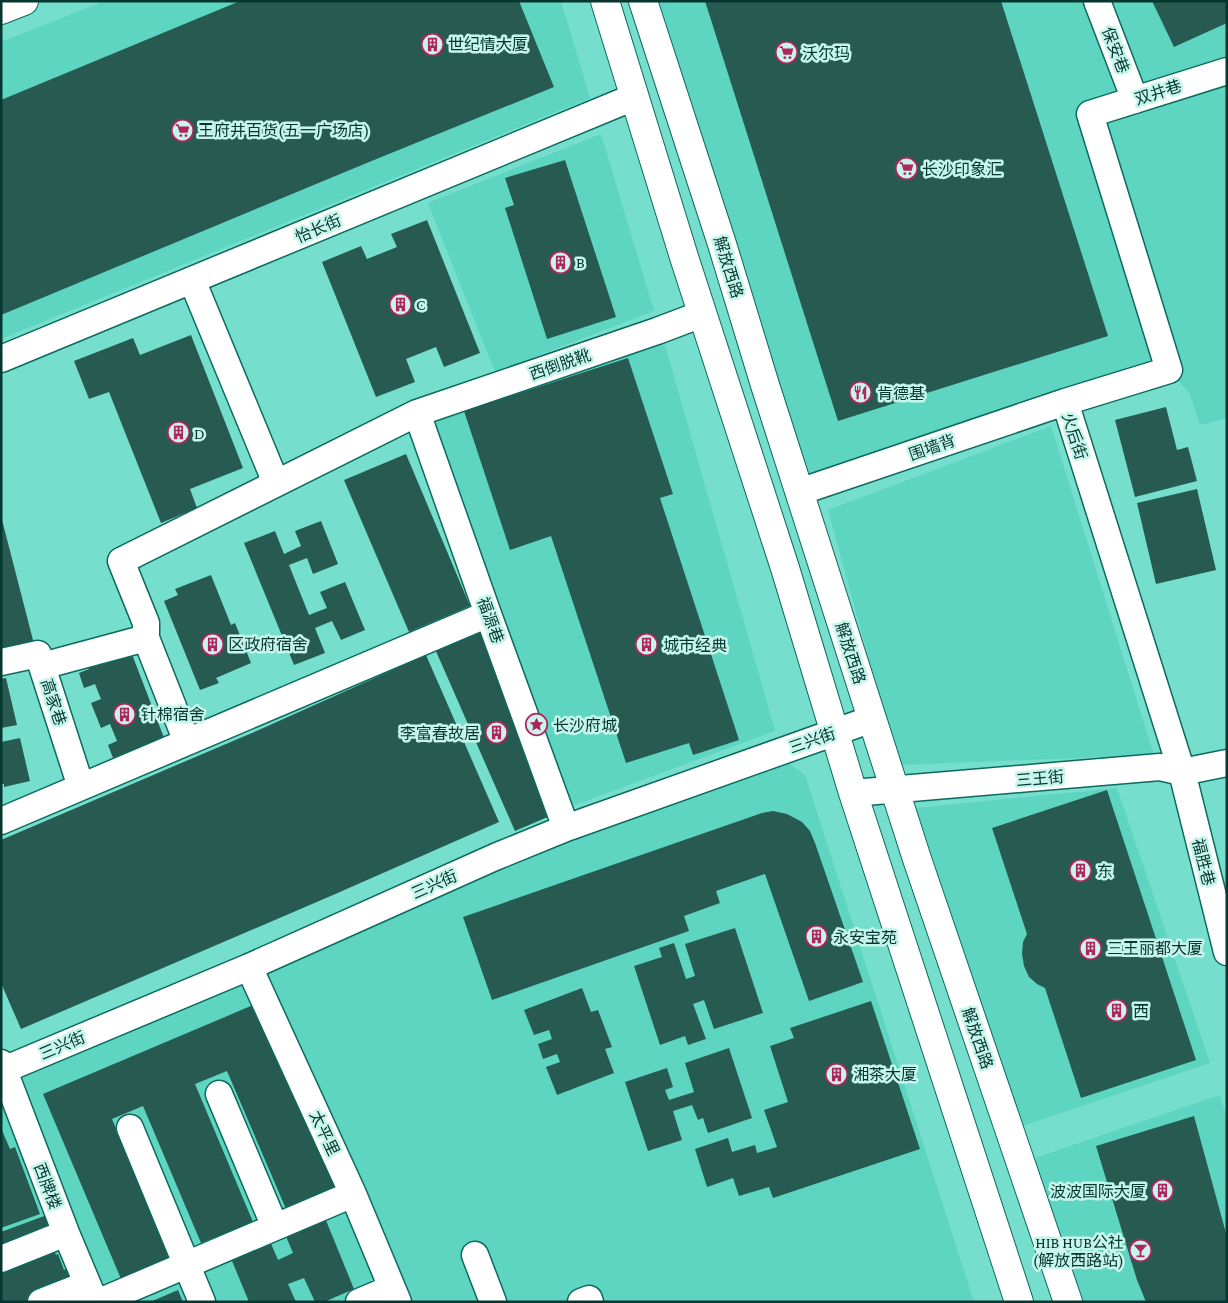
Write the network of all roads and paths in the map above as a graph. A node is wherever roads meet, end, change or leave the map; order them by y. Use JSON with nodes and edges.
{"nodes":[{"id":1,"x":24,"y":1,"type":"edge"},
{"id":2,"x":605,"y":1,"type":"edge"},
{"id":3,"x":643,"y":1,"type":"edge"},
{"id":4,"x":1097,"y":1,"type":"edge"},
{"id":5,"x":1,"y":10,"type":"edge"},
{"id":6,"x":1227,"y":71,"type":"edge"},
{"id":7,"x":634,"y":97,"type":"junction"},
{"id":8,"x":1135,"y":100,"type":"junction"},
{"id":9,"x":1090,"y":114,"type":"joint"},
{"id":10,"x":192,"y":280,"type":"junction"},
{"id":11,"x":702,"y":314,"type":"junction"},
{"id":12,"x":1,"y":359,"type":"edge"},
{"id":13,"x":1065,"y":402,"type":"junction"},
{"id":14,"x":418,"y":412,"type":"junction"},
{"id":15,"x":276,"y":483,"type":"junction"},
{"id":16,"x":799,"y":492,"type":"junction"},
{"id":17,"x":488,"y":614,"type":"junction"},
{"id":18,"x":146,"y":638,"type":"junction"},
{"id":19,"x":1,"y":662,"type":"edge"},
{"id":20,"x":42,"y":666,"type":"junction"},
{"id":21,"x":872,"y":719,"type":"junction"},
{"id":22,"x":835,"y":732,"type":"junction"},
{"id":23,"x":186,"y":742,"type":"junction"},
{"id":24,"x":1227,"y":763,"type":"edge"},
{"id":25,"x":1182,"y":772,"type":"junction"},
{"id":26,"x":81,"y":787,"type":"junction"},
{"id":27,"x":894,"y":790,"type":"junction"},
{"id":28,"x":853,"y":793,"type":"junction"},
{"id":29,"x":1,"y":821,"type":"edge"},
{"id":30,"x":566,"y":828,"type":"junction"},
{"id":31,"x":1227,"y":952,"type":"edge"},
{"id":32,"x":249,"y":967,"type":"junction"},
{"id":33,"x":2,"y":1068,"type":"edge"},
{"id":34,"x":219,"y":1094,"type":"dead end"},
{"id":35,"x":130,"y":1128,"type":"dead end"},
{"id":36,"x":353,"y":1194,"type":"junction"},
{"id":37,"x":275,"y":1227,"type":"junction"},
{"id":38,"x":66,"y":1233,"type":"junction"},
{"id":39,"x":475,"y":1255,"type":"dead end"},
{"id":40,"x":1,"y":1259,"type":"edge"},
{"id":41,"x":186,"y":1265,"type":"junction"},
{"id":42,"x":395,"y":1295,"type":"edge"},
{"id":43,"x":94,"y":1296,"type":"edge"},
{"id":44,"x":41,"y":1302,"type":"edge"},
{"id":45,"x":202,"y":1302,"type":"edge"},
{"id":46,"x":359,"y":1302,"type":"edge"},
{"id":47,"x":493,"y":1302,"type":"edge"},
{"id":48,"x":581,"y":1302,"type":"edge"},
{"id":49,"x":590,"y":1302,"type":"edge"},
{"id":50,"x":1019,"y":1302,"type":"edge"},
{"id":51,"x":1068,"y":1302,"type":"edge"}],
"edges":[{"from":1,"to":5,"type":"main road"},
{"from":2,"to":7,"type":"main road"},
{"from":3,"to":16,"type":"main road","name":"解放西路"},
{"from":4,"to":8,"type":"street","name":"保安巷"},
{"from":6,"to":8,"type":"street","name":"双井巷"},
{"from":7,"to":10,"type":"street","name":"怡长街"},
{"from":7,"to":11,"type":"main road"},
{"from":8,"to":9,"type":"street","name":"双井巷"},
{"from":9,"to":13,"type":"street","name":"火后街"},
{"from":10,"to":12,"type":"street","name":"怡长街"},
{"from":10,"to":15,"type":"street"},
{"from":11,"to":14,"type":"street","name":"西倒脱靴"},
{"from":11,"to":22,"type":"main road"},
{"from":13,"to":16,"type":"street","name":"围墙背"},
{"from":13,"to":25,"type":"street","name":"火后街"},
{"from":14,"to":15,"type":"street","name":"西倒脱靴"},
{"from":14,"to":17,"type":"street","name":"福源巷"},
{"from":15,"to":18,"type":"street","name":"西倒脱靴"},
{"from":16,"to":21,"type":"main road","name":"解放西路"},
{"from":17,"to":23,"type":"street"},
{"from":17,"to":30,"type":"street","name":"福源巷"},
{"from":18,"to":20,"type":"street"},
{"from":18,"to":23,"type":"street"},
{"from":19,"to":20,"type":"street","name":"高家巷"},
{"from":20,"to":26,"type":"street","name":"高家巷"},
{"from":21,"to":22,"type":"street","name":"三兴街"},
{"from":21,"to":27,"type":"main road","name":"解放西路"},
{"from":22,"to":28,"type":"main road"},
{"from":22,"to":30,"type":"street","name":"三兴街"},
{"from":23,"to":26,"type":"street"},
{"from":24,"to":25,"type":"street","name":"三王街"},
{"from":25,"to":27,"type":"street","name":"三王街"},
{"from":25,"to":31,"type":"street","name":"福胜巷"},
{"from":26,"to":29,"type":"street"},
{"from":27,"to":28,"type":"street","name":"三王街"},
{"from":27,"to":51,"type":"main road","name":"解放西路"},
{"from":28,"to":50,"type":"main road"},
{"from":30,"to":32,"type":"street","name":"三兴街"},
{"from":32,"to":33,"type":"street","name":"三兴街"},
{"from":32,"to":36,"type":"street","name":"太平里"},
{"from":33,"to":38,"type":"street","name":"西牌楼"},
{"from":34,"to":37,"type":"street"},
{"from":35,"to":41,"type":"street"},
{"from":36,"to":37,"type":"street"},
{"from":36,"to":42,"type":"street","name":"太平里"},
{"from":37,"to":41,"type":"street"},
{"from":38,"to":40,"type":"street"},
{"from":38,"to":43,"type":"street","name":"西牌楼"},
{"from":39,"to":47,"type":"street"},
{"from":41,"to":43,"type":"street"},
{"from":41,"to":45,"type":"street"},
{"from":42,"to":46,"type":"street"},
{"from":43,"to":44,"type":"street"},
{"from":48,"to":49,"type":"street"}]}
